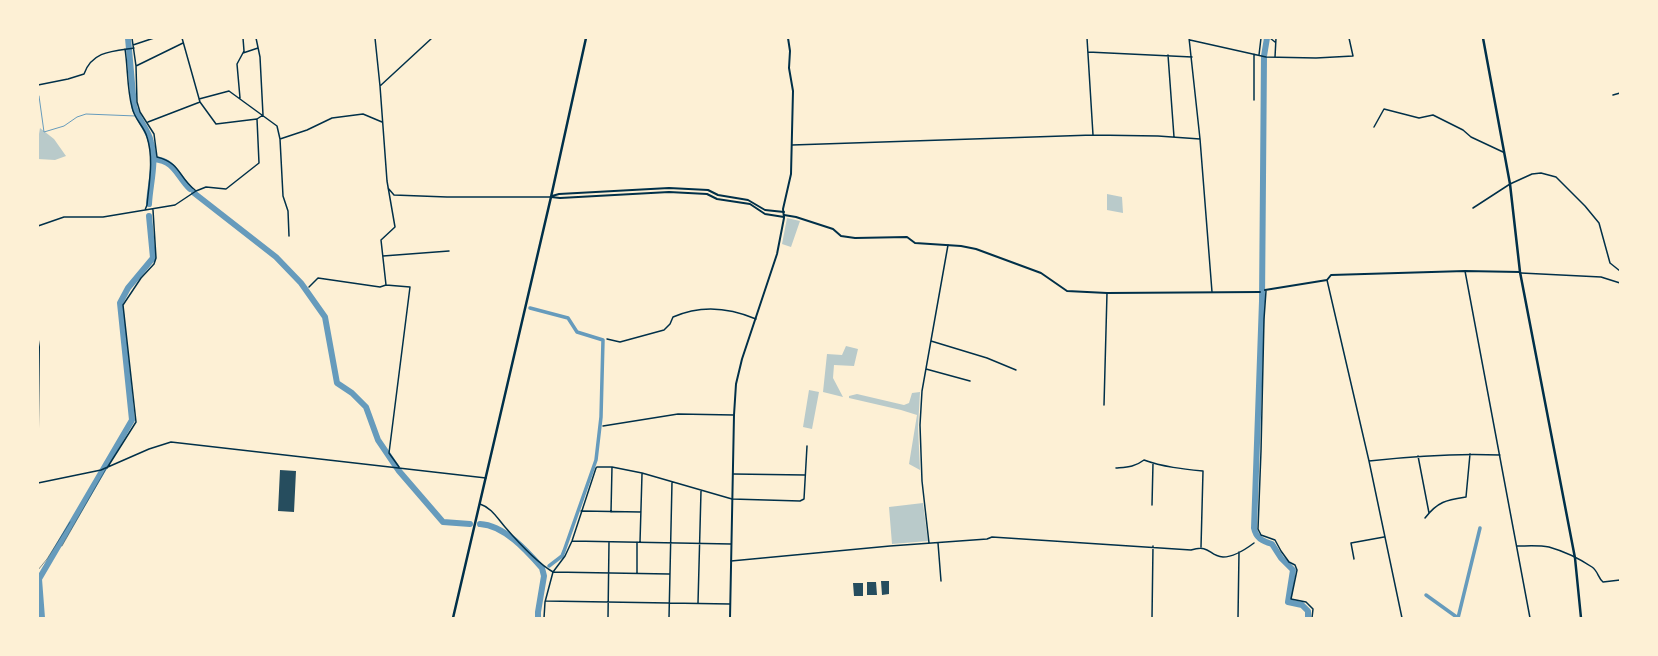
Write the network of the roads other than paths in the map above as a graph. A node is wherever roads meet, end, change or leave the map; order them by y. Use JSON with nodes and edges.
{"nodes":[{"id":1,"x":132,"y":38,"type":"edge"},
{"id":2,"x":154,"y":38,"type":"edge"},
{"id":3,"x":182,"y":38,"type":"edge"},
{"id":4,"x":243,"y":38,"type":"edge"},
{"id":5,"x":256,"y":38,"type":"edge"},
{"id":6,"x":375,"y":38,"type":"edge"},
{"id":7,"x":432,"y":38,"type":"edge"},
{"id":8,"x":586,"y":38,"type":"edge"},
{"id":9,"x":788,"y":38,"type":"edge"},
{"id":10,"x":1087,"y":38,"type":"edge"},
{"id":11,"x":1261,"y":38,"type":"edge"},
{"id":12,"x":1270,"y":38,"type":"edge"},
{"id":13,"x":1276,"y":38,"type":"edge"},
{"id":14,"x":1349,"y":38,"type":"edge"},
{"id":15,"x":1484,"y":38,"type":"edge"},
{"id":16,"x":1189,"y":39,"type":"edge"},
{"id":17,"x":183,"y":43,"type":"junction"},
{"id":18,"x":1275,"y":43,"type":"junction"},
{"id":19,"x":134,"y":47,"type":"junction"},
{"id":20,"x":258,"y":48,"type":"junction"},
{"id":21,"x":126,"y":49,"type":"junction"},
{"id":22,"x":1088,"y":52,"type":"junction"},
{"id":23,"x":242,"y":53,"type":"junction"},
{"id":24,"x":1254,"y":54,"type":"junction"},
{"id":25,"x":1168,"y":55,"type":"junction"},
{"id":26,"x":1260,"y":56,"type":"junction"},
{"id":27,"x":1192,"y":57,"type":"junction"},
{"id":28,"x":1275,"y":57,"type":"junction"},
{"id":29,"x":136,"y":66,"type":"junction"},
{"id":30,"x":38,"y":85,"type":"edge"},
{"id":31,"x":380,"y":86,"type":"junction"},
{"id":32,"x":1620,"y":93,"type":"edge"},
{"id":33,"x":1613,"y":95,"type":"dead end"},
{"id":34,"x":240,"y":98,"type":"junction"},
{"id":35,"x":199,"y":99,"type":"junction"},
{"id":36,"x":1254,"y":100,"type":"dead end"},
{"id":37,"x":200,"y":102,"type":"junction"},
{"id":38,"x":263,"y":115,"type":"junction"},
{"id":39,"x":257,"y":119,"type":"junction"},
{"id":40,"x":382,"y":122,"type":"junction"},
{"id":41,"x":147,"y":123,"type":"junction"},
{"id":42,"x":1374,"y":127,"type":"dead end"},
{"id":43,"x":1093,"y":135,"type":"junction"},
{"id":44,"x":1174,"y":137,"type":"junction"},
{"id":45,"x":280,"y":139,"type":"junction"},
{"id":46,"x":1200,"y":139,"type":"junction"},
{"id":47,"x":792,"y":145,"type":"junction"},
{"id":48,"x":1505,"y":153,"type":"junction"},
{"id":49,"x":1510,"y":184,"type":"junction"},
{"id":50,"x":388,"y":188,"type":"junction"},
{"id":51,"x":669,"y":188,"type":"junction"},
{"id":52,"x":624,"y":190,"type":"junction"},
{"id":53,"x":196,"y":191,"type":"junction"},
{"id":54,"x":669,"y":192,"type":"junction"},
{"id":55,"x":624,"y":194,"type":"junction"},
{"id":56,"x":551,"y":197,"type":"junction"},
{"id":57,"x":726,"y":197,"type":"junction"},
{"id":58,"x":726,"y":201,"type":"junction"},
{"id":59,"x":1474,"y":208,"type":"dead end"},
{"id":60,"x":153,"y":209,"type":"junction"},
{"id":61,"x":145,"y":210,"type":"junction"},
{"id":62,"x":784,"y":215,"type":"junction"},
{"id":63,"x":38,"y":226,"type":"edge"},
{"id":64,"x":289,"y":236,"type":"dead end"},
{"id":65,"x":948,"y":245,"type":"junction"},
{"id":66,"x":449,"y":251,"type":"dead end"},
{"id":67,"x":383,"y":256,"type":"junction"},
{"id":68,"x":1465,"y":271,"type":"junction"},
{"id":69,"x":1620,"y":271,"type":"edge"},
{"id":70,"x":1520,"y":272,"type":"junction"},
{"id":71,"x":1327,"y":280,"type":"junction"},
{"id":72,"x":1620,"y":283,"type":"edge"},
{"id":73,"x":386,"y":285,"type":"junction"},
{"id":74,"x":309,"y":287,"type":"dead end"},
{"id":75,"x":1265,"y":290,"type":"junction"},
{"id":76,"x":1212,"y":292,"type":"junction"},
{"id":77,"x":1260,"y":292,"type":"joint"},
{"id":78,"x":1107,"y":293,"type":"junction"},
{"id":79,"x":756,"y":319,"type":"junction"},
{"id":80,"x":607,"y":339,"type":"dead end"},
{"id":81,"x":38,"y":340,"type":"edge"},
{"id":82,"x":931,"y":341,"type":"junction"},
{"id":83,"x":926,"y":369,"type":"junction"},
{"id":84,"x":1016,"y":370,"type":"dead end"},
{"id":85,"x":970,"y":381,"type":"dead end"},
{"id":86,"x":1104,"y":405,"type":"dead end"},
{"id":87,"x":734,"y":415,"type":"junction"},
{"id":88,"x":603,"y":426,"type":"dead end"},
{"id":89,"x":38,"y":429,"type":"edge"},
{"id":90,"x":807,"y":446,"type":"dead end"},
{"id":91,"x":1470,"y":454,"type":"junction"},
{"id":92,"x":1500,"y":455,"type":"junction"},
{"id":93,"x":1418,"y":456,"type":"junction"},
{"id":94,"x":1368,"y":461,"type":"junction"},
{"id":95,"x":1153,"y":463,"type":"junction"},
{"id":96,"x":399,"y":467,"type":"junction"},
{"id":97,"x":612,"y":467,"type":"junction"},
{"id":98,"x":107,"y":468,"type":"junction"},
{"id":99,"x":1116,"y":468,"type":"dead end"},
{"id":100,"x":642,"y":473,"type":"junction"},
{"id":101,"x":733,"y":474,"type":"junction"},
{"id":102,"x":805,"y":475,"type":"junction"},
{"id":103,"x":486,"y":478,"type":"junction"},
{"id":104,"x":38,"y":482,"type":"edge"},
{"id":105,"x":672,"y":482,"type":"junction"},
{"id":106,"x":701,"y":491,"type":"junction"},
{"id":107,"x":732,"y":499,"type":"junction"},
{"id":108,"x":480,"y":504,"type":"junction"},
{"id":109,"x":1152,"y":505,"type":"dead end"},
{"id":110,"x":581,"y":511,"type":"junction"},
{"id":111,"x":611,"y":512,"type":"junction"},
{"id":112,"x":641,"y":512,"type":"junction"},
{"id":113,"x":1429,"y":513,"type":"junction"},
{"id":114,"x":1425,"y":518,"type":"dead end"},
{"id":115,"x":70,"y":522,"type":"dead end"},
{"id":116,"x":1384,"y":537,"type":"junction"},
{"id":117,"x":572,"y":541,"type":"junction"},
{"id":118,"x":609,"y":542,"type":"junction"},
{"id":119,"x":638,"y":542,"type":"junction"},
{"id":120,"x":670,"y":543,"type":"junction"},
{"id":121,"x":929,"y":543,"type":"junction"},
{"id":122,"x":938,"y":543,"type":"junction"},
{"id":123,"x":1254,"y":543,"type":"dead end"},
{"id":124,"x":700,"y":544,"type":"junction"},
{"id":125,"x":731,"y":544,"type":"junction"},
{"id":126,"x":62,"y":546,"type":"dead end"},
{"id":127,"x":1153,"y":546,"type":"junction"},
{"id":128,"x":1517,"y":546,"type":"junction"},
{"id":129,"x":1201,"y":547,"type":"junction"},
{"id":130,"x":1239,"y":552,"type":"junction"},
{"id":131,"x":1575,"y":558,"type":"junction"},
{"id":132,"x":1354,"y":559,"type":"dead end"},
{"id":133,"x":731,"y":561,"type":"junction"},
{"id":134,"x":38,"y":570,"type":"edge"},
{"id":135,"x":553,"y":572,"type":"junction"},
{"id":136,"x":609,"y":573,"type":"junction"},
{"id":137,"x":637,"y":573,"type":"junction"},
{"id":138,"x":669,"y":574,"type":"junction"},
{"id":139,"x":1620,"y":580,"type":"edge"},
{"id":140,"x":941,"y":582,"type":"dead end"},
{"id":141,"x":545,"y":601,"type":"junction"},
{"id":142,"x":609,"y":602,"type":"junction"},
{"id":143,"x":669,"y":603,"type":"junction"},
{"id":144,"x":698,"y":603,"type":"junction"},
{"id":145,"x":730,"y":604,"type":"junction"},
{"id":146,"x":453,"y":618,"type":"edge"},
{"id":147,"x":544,"y":618,"type":"edge"},
{"id":148,"x":608,"y":618,"type":"edge"},
{"id":149,"x":669,"y":618,"type":"edge"},
{"id":150,"x":730,"y":618,"type":"edge"},
{"id":151,"x":1152,"y":618,"type":"edge"},
{"id":152,"x":1238,"y":618,"type":"edge"},
{"id":153,"x":1312,"y":618,"type":"edge"},
{"id":154,"x":1402,"y":618,"type":"edge"},
{"id":155,"x":1530,"y":618,"type":"edge"},
{"id":156,"x":1581,"y":618,"type":"edge"}],
"edges":[{"from":1,"to":19,"type":"street"},
{"from":2,"to":19,"type":"street"},
{"from":3,"to":17,"type":"street"},
{"from":4,"to":23,"type":"street"},
{"from":5,"to":20,"type":"street"},
{"from":6,"to":31,"type":"street"},
{"from":7,"to":31,"type":"street"},
{"from":8,"to":56,"type":"main road"},
{"from":9,"to":47,"type":"street"},
{"from":10,"to":22,"type":"street"},
{"from":11,"to":26,"type":"street"},
{"from":12,"to":18,"type":"street"},
{"from":13,"to":18,"type":"street"},
{"from":14,"to":28,"type":"street"},
{"from":15,"to":48,"type":"main road"},
{"from":16,"to":24,"type":"street"},
{"from":16,"to":27,"type":"street"},
{"from":17,"to":29,"type":"street"},
{"from":17,"to":35,"type":"street"},
{"from":18,"to":28,"type":"street"},
{"from":19,"to":21,"type":"street"},
{"from":19,"to":29,"type":"street"},
{"from":20,"to":23,"type":"street"},
{"from":20,"to":38,"type":"street"},
{"from":21,"to":30,"type":"street"},
{"from":21,"to":61,"type":"street"},
{"from":22,"to":25,"type":"street"},
{"from":22,"to":43,"type":"street"},
{"from":23,"to":34,"type":"street"},
{"from":24,"to":26,"type":"street"},
{"from":24,"to":36,"type":"street"},
{"from":25,"to":27,"type":"street"},
{"from":25,"to":44,"type":"street"},
{"from":26,"to":28,"type":"street"},
{"from":27,"to":46,"type":"street"},
{"from":29,"to":41,"type":"street"},
{"from":31,"to":40,"type":"street"},
{"from":32,"to":33,"type":"street"},
{"from":34,"to":35,"type":"street"},
{"from":34,"to":38,"type":"street"},
{"from":35,"to":37,"type":"street"},
{"from":37,"to":39,"type":"street"},
{"from":37,"to":41,"type":"street"},
{"from":38,"to":39,"type":"street"},
{"from":38,"to":45,"type":"street"},
{"from":39,"to":53,"type":"street"},
{"from":40,"to":45,"type":"street"},
{"from":40,"to":50,"type":"street"},
{"from":41,"to":53,"type":"street"},
{"from":42,"to":48,"type":"street"},
{"from":43,"to":44,"type":"street"},
{"from":43,"to":47,"type":"street"},
{"from":44,"to":46,"type":"street"},
{"from":45,"to":64,"type":"street"},
{"from":46,"to":76,"type":"street"},
{"from":47,"to":62,"type":"street"},
{"from":48,"to":49,"type":"main road"},
{"from":49,"to":59,"type":"street"},
{"from":49,"to":69,"type":"street"},
{"from":49,"to":70,"type":"main road"},
{"from":50,"to":56,"type":"street"},
{"from":50,"to":67,"type":"street"},
{"from":51,"to":52,"type":"street"},
{"from":51,"to":54,"type":"street"},
{"from":51,"to":57,"type":"street"},
{"from":52,"to":55,"type":"street"},
{"from":52,"to":56,"type":"street"},
{"from":53,"to":60,"type":"street"},
{"from":54,"to":55,"type":"street"},
{"from":54,"to":58,"type":"street"},
{"from":55,"to":56,"type":"street"},
{"from":56,"to":103,"type":"main road"},
{"from":57,"to":58,"type":"street"},
{"from":57,"to":62,"type":"street"},
{"from":58,"to":62,"type":"street"},
{"from":60,"to":61,"type":"street"},
{"from":60,"to":98,"type":"street"},
{"from":61,"to":63,"type":"street"},
{"from":62,"to":65,"type":"street"},
{"from":62,"to":79,"type":"street"},
{"from":65,"to":78,"type":"street"},
{"from":65,"to":82,"type":"street"},
{"from":66,"to":67,"type":"street"},
{"from":67,"to":73,"type":"street"},
{"from":68,"to":70,"type":"street"},
{"from":68,"to":71,"type":"street"},
{"from":68,"to":92,"type":"street"},
{"from":70,"to":72,"type":"street"},
{"from":70,"to":131,"type":"main road"},
{"from":71,"to":75,"type":"street"},
{"from":71,"to":94,"type":"street"},
{"from":73,"to":74,"type":"street"},
{"from":73,"to":96,"type":"street"},
{"from":75,"to":77,"type":"street"},
{"from":75,"to":153,"type":"street"},
{"from":76,"to":77,"type":"street"},
{"from":76,"to":78,"type":"street"},
{"from":78,"to":86,"type":"street"},
{"from":79,"to":80,"type":"street"},
{"from":79,"to":87,"type":"street"},
{"from":81,"to":89,"type":"street"},
{"from":82,"to":83,"type":"street"},
{"from":82,"to":84,"type":"street"},
{"from":83,"to":85,"type":"street"},
{"from":83,"to":121,"type":"street"},
{"from":87,"to":88,"type":"street"},
{"from":87,"to":101,"type":"street"},
{"from":90,"to":102,"type":"street"},
{"from":91,"to":92,"type":"street"},
{"from":91,"to":93,"type":"street"},
{"from":91,"to":113,"type":"street"},
{"from":92,"to":128,"type":"street"},
{"from":93,"to":94,"type":"street"},
{"from":93,"to":113,"type":"street"},
{"from":94,"to":116,"type":"street"},
{"from":95,"to":99,"type":"street"},
{"from":95,"to":109,"type":"street"},
{"from":95,"to":129,"type":"street"},
{"from":96,"to":98,"type":"street"},
{"from":96,"to":103,"type":"street"},
{"from":97,"to":100,"type":"street"},
{"from":97,"to":110,"type":"street"},
{"from":97,"to":111,"type":"street"},
{"from":98,"to":104,"type":"street"},
{"from":98,"to":126,"type":"lane"},
{"from":100,"to":105,"type":"street"},
{"from":100,"to":112,"type":"street"},
{"from":101,"to":102,"type":"street"},
{"from":101,"to":107,"type":"street"},
{"from":102,"to":107,"type":"street"},
{"from":103,"to":108,"type":"main road"},
{"from":105,"to":106,"type":"street"},
{"from":105,"to":120,"type":"street"},
{"from":106,"to":107,"type":"street"},
{"from":106,"to":124,"type":"street"},
{"from":107,"to":125,"type":"street"},
{"from":108,"to":135,"type":"street"},
{"from":108,"to":146,"type":"main road"},
{"from":110,"to":111,"type":"street"},
{"from":110,"to":117,"type":"street"},
{"from":111,"to":112,"type":"street"},
{"from":112,"to":119,"type":"street"},
{"from":113,"to":114,"type":"street"},
{"from":115,"to":134,"type":"lane"},
{"from":116,"to":132,"type":"street"},
{"from":116,"to":154,"type":"street"},
{"from":117,"to":118,"type":"street"},
{"from":117,"to":135,"type":"street"},
{"from":118,"to":119,"type":"street"},
{"from":118,"to":136,"type":"street"},
{"from":119,"to":120,"type":"street"},
{"from":119,"to":137,"type":"street"},
{"from":120,"to":124,"type":"street"},
{"from":120,"to":138,"type":"street"},
{"from":121,"to":122,"type":"street"},
{"from":121,"to":133,"type":"street"},
{"from":122,"to":127,"type":"street"},
{"from":122,"to":140,"type":"street"},
{"from":123,"to":130,"type":"street"},
{"from":124,"to":125,"type":"street"},
{"from":124,"to":144,"type":"street"},
{"from":125,"to":133,"type":"street"},
{"from":127,"to":129,"type":"street"},
{"from":127,"to":151,"type":"street"},
{"from":128,"to":131,"type":"street"},
{"from":128,"to":155,"type":"street"},
{"from":129,"to":130,"type":"street"},
{"from":130,"to":152,"type":"street"},
{"from":131,"to":139,"type":"street"},
{"from":131,"to":156,"type":"main road"},
{"from":133,"to":145,"type":"street"},
{"from":135,"to":136,"type":"street"},
{"from":135,"to":141,"type":"street"},
{"from":136,"to":137,"type":"street"},
{"from":136,"to":142,"type":"street"},
{"from":137,"to":138,"type":"street"},
{"from":138,"to":143,"type":"street"},
{"from":141,"to":142,"type":"street"},
{"from":141,"to":147,"type":"street"},
{"from":142,"to":143,"type":"street"},
{"from":142,"to":148,"type":"street"},
{"from":143,"to":144,"type":"street"},
{"from":143,"to":149,"type":"street"},
{"from":144,"to":145,"type":"street"},
{"from":145,"to":150,"type":"street"}]}
